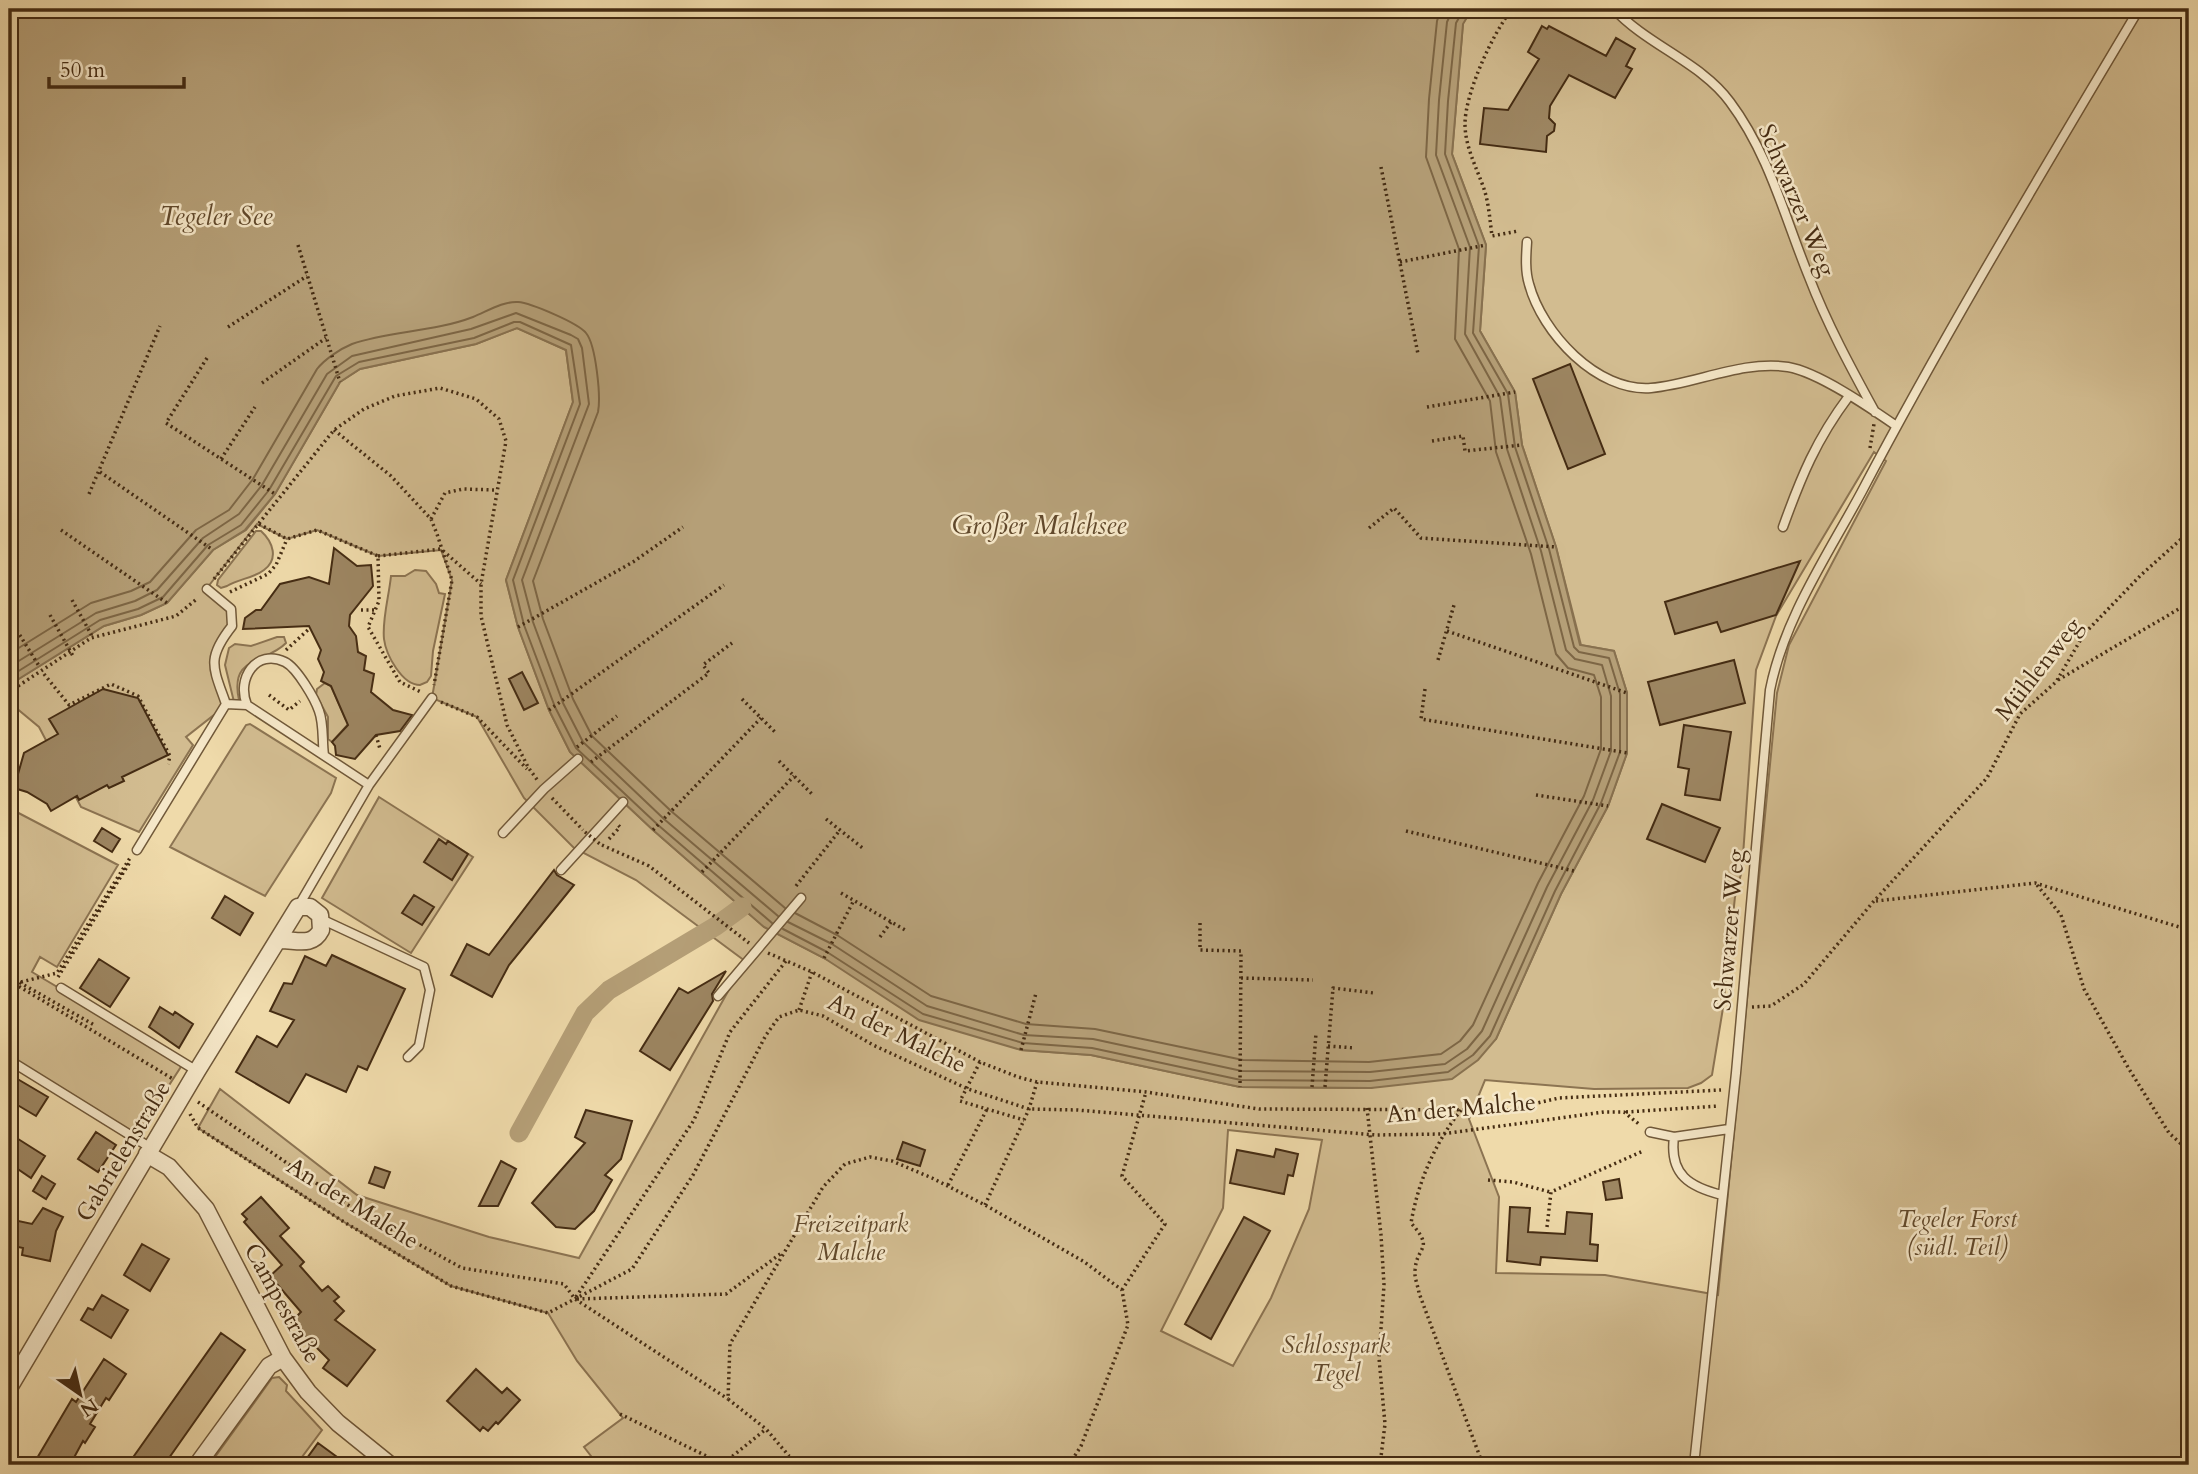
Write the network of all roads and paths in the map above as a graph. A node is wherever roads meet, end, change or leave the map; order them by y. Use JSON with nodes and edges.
{"nodes":[{"id":1,"x":1512,"y":9,"type":"edge"},
{"id":2,"x":1614,"y":9,"type":"edge"},
{"id":3,"x":2140,"y":9,"type":"edge"},
{"id":4,"x":1381,"y":167,"type":"dead end"},
{"id":5,"x":1528,"y":230,"type":"dead end"},
{"id":6,"x":1527,"y":242,"type":"dead end"},
{"id":7,"x":1486,"y":245,"type":"dead end"},
{"id":8,"x":298,"y":246,"type":"dead end"},
{"id":9,"x":1400,"y":262,"type":"junction"},
{"id":10,"x":307,"y":276,"type":"junction"},
{"id":11,"x":160,"y":326,"type":"dead end"},
{"id":12,"x":228,"y":327,"type":"dead end"},
{"id":13,"x":326,"y":338,"type":"junction"},
{"id":14,"x":1418,"y":354,"type":"dead end"},
{"id":15,"x":207,"y":358,"type":"dead end"},
{"id":16,"x":340,"y":382,"type":"dead end"},
{"id":17,"x":262,"y":383,"type":"dead end"},
{"id":18,"x":1515,"y":392,"type":"dead end"},
{"id":19,"x":1849,"y":396,"type":"junction"},
{"id":20,"x":255,"y":407,"type":"dead end"},
{"id":21,"x":1427,"y":407,"type":"dead end"},
{"id":22,"x":1875,"y":412,"type":"junction"},
{"id":23,"x":1895,"y":425,"type":"junction"},
{"id":24,"x":334,"y":430,"type":"junction"},
{"id":25,"x":1432,"y":441,"type":"dead end"},
{"id":26,"x":1522,"y":445,"type":"dead end"},
{"id":27,"x":1893,"y":447,"type":"dead end"},
{"id":28,"x":1880,"y":457,"type":"junction"},
{"id":29,"x":221,"y":459,"type":"junction"},
{"id":30,"x":100,"y":472,"type":"junction"},
{"id":31,"x":496,"y":490,"type":"junction"},
{"id":32,"x":89,"y":494,"type":"dead end"},
{"id":33,"x":275,"y":494,"type":"dead end"},
{"id":34,"x":431,"y":519,"type":"junction"},
{"id":35,"x":258,"y":524,"type":"junction"},
{"id":36,"x":682,"y":527,"type":"dead end"},
{"id":37,"x":1783,"y":527,"type":"dead end"},
{"id":38,"x":1369,"y":528,"type":"dead end"},
{"id":39,"x":61,"y":530,"type":"dead end"},
{"id":40,"x":2189,"y":532,"type":"edge"},
{"id":41,"x":287,"y":539,"type":"junction"},
{"id":42,"x":1556,"y":547,"type":"dead end"},
{"id":43,"x":213,"y":550,"type":"dead end"},
{"id":44,"x":441,"y":550,"type":"junction"},
{"id":45,"x":378,"y":556,"type":"junction"},
{"id":46,"x":481,"y":584,"type":"junction"},
{"id":47,"x":724,"y":585,"type":"dead end"},
{"id":48,"x":207,"y":589,"type":"junction"},
{"id":49,"x":72,"y":600,"type":"dead end"},
{"id":50,"x":222,"y":601,"type":"junction"},
{"id":51,"x":167,"y":603,"type":"dead end"},
{"id":52,"x":2189,"y":603,"type":"edge"},
{"id":53,"x":1454,"y":605,"type":"dead end"},
{"id":54,"x":361,"y":610,"type":"dead end"},
{"id":55,"x":375,"y":610,"type":"junction"},
{"id":56,"x":50,"y":615,"type":"dead end"},
{"id":57,"x":11,"y":621,"type":"dead end"},
{"id":58,"x":518,"y":627,"type":"dead end"},
{"id":59,"x":310,"y":628,"type":"dead end"},
{"id":60,"x":1447,"y":631,"type":"junction"},
{"id":61,"x":91,"y":638,"type":"junction"},
{"id":62,"x":732,"y":643,"type":"dead end"},
{"id":63,"x":72,"y":653,"type":"junction"},
{"id":64,"x":283,"y":653,"type":"dead end"},
{"id":65,"x":1438,"y":660,"type":"dead end"},
{"id":66,"x":39,"y":666,"type":"dead end"},
{"id":67,"x":44,"y":674,"type":"dead end"},
{"id":68,"x":2056,"y":682,"type":"junction"},
{"id":69,"x":1425,"y":689,"type":"dead end"},
{"id":70,"x":10,"y":691,"type":"edge"},
{"id":71,"x":1627,"y":693,"type":"dead end"},
{"id":72,"x":270,"y":695,"type":"dead end"},
{"id":73,"x":432,"y":698,"type":"junction"},
{"id":74,"x":742,"y":699,"type":"dead end"},
{"id":75,"x":226,"y":704,"type":"junction"},
{"id":76,"x":247,"y":705,"type":"junction"},
{"id":77,"x":293,"y":706,"type":"dead end"},
{"id":78,"x":549,"y":710,"type":"dead end"},
{"id":79,"x":617,"y":716,"type":"dead end"},
{"id":80,"x":761,"y":718,"type":"junction"},
{"id":81,"x":775,"y":732,"type":"dead end"},
{"id":82,"x":376,"y":735,"type":"dead end"},
{"id":83,"x":380,"y":752,"type":"dead end"},
{"id":84,"x":570,"y":752,"type":"dead end"},
{"id":85,"x":1628,"y":753,"type":"dead end"},
{"id":86,"x":324,"y":755,"type":"junction"},
{"id":87,"x":578,"y":759,"type":"dead end"},
{"id":88,"x":779,"y":761,"type":"dead end"},
{"id":89,"x":168,"y":764,"type":"dead end"},
{"id":90,"x":586,"y":767,"type":"dead end"},
{"id":91,"x":794,"y":776,"type":"junction"},
{"id":92,"x":369,"y":785,"type":"junction"},
{"id":93,"x":544,"y":789,"type":"junction"},
{"id":94,"x":813,"y":794,"type":"dead end"},
{"id":95,"x":1536,"y":795,"type":"dead end"},
{"id":96,"x":623,"y":802,"type":"dead end"},
{"id":97,"x":1608,"y":806,"type":"dead end"},
{"id":98,"x":826,"y":819,"type":"dead end"},
{"id":99,"x":653,"y":830,"type":"dead end"},
{"id":100,"x":840,"y":830,"type":"junction"},
{"id":101,"x":1406,"y":831,"type":"dead end"},
{"id":102,"x":503,"y":833,"type":"dead end"},
{"id":103,"x":864,"y":849,"type":"dead end"},
{"id":104,"x":135,"y":850,"type":"joint"},
{"id":105,"x":561,"y":870,"type":"dead end"},
{"id":106,"x":1574,"y":871,"type":"dead end"},
{"id":107,"x":702,"y":872,"type":"dead end"},
{"id":108,"x":2035,"y":883,"type":"junction"},
{"id":109,"x":841,"y":892,"type":"dead end"},
{"id":110,"x":789,"y":894,"type":"dead end"},
{"id":111,"x":800,"y":898,"type":"dead end"},
{"id":112,"x":853,"y":901,"type":"junction"},
{"id":113,"x":1874,"y":901,"type":"junction"},
{"id":114,"x":298,"y":907,"type":"junction"},
{"id":115,"x":321,"y":919,"type":"junction"},
{"id":116,"x":891,"y":922,"type":"junction"},
{"id":117,"x":1200,"y":923,"type":"dead end"},
{"id":118,"x":2189,"y":930,"type":"edge"},
{"id":119,"x":907,"y":931,"type":"dead end"},
{"id":120,"x":880,"y":937,"type":"dead end"},
{"id":121,"x":278,"y":940,"type":"junction"},
{"id":122,"x":758,"y":949,"type":"junction"},
{"id":123,"x":824,"y":958,"type":"dead end"},
{"id":124,"x":60,"y":971,"type":"junction"},
{"id":125,"x":812,"y":972,"type":"junction"},
{"id":126,"x":41,"y":977,"type":"junction"},
{"id":127,"x":1241,"y":978,"type":"junction"},
{"id":128,"x":1312,"y":980,"type":"dead end"},
{"id":129,"x":18,"y":982,"type":"junction"},
{"id":130,"x":9,"y":984,"type":"edge"},
{"id":131,"x":57,"y":986,"type":"junction"},
{"id":132,"x":1036,"y":993,"type":"dead end"},
{"id":133,"x":1374,"y":993,"type":"dead end"},
{"id":134,"x":718,"y":996,"type":"dead end"},
{"id":135,"x":1756,"y":1007,"type":"dead end"},
{"id":136,"x":799,"y":1010,"type":"junction"},
{"id":137,"x":1316,"y":1033,"type":"dead end"},
{"id":138,"x":1328,"y":1046,"type":"junction"},
{"id":139,"x":1355,"y":1048,"type":"dead end"},
{"id":140,"x":1021,"y":1051,"type":"dead end"},
{"id":141,"x":408,"y":1056,"type":"dead end"},
{"id":142,"x":9,"y":1060,"type":"edge"},
{"id":143,"x":980,"y":1062,"type":"junction"},
{"id":144,"x":197,"y":1071,"type":"junction"},
{"id":145,"x":1037,"y":1082,"type":"junction"},
{"id":146,"x":1240,"y":1087,"type":"dead end"},
{"id":147,"x":1312,"y":1087,"type":"dead end"},
{"id":148,"x":1325,"y":1087,"type":"dead end"},
{"id":149,"x":968,"y":1089,"type":"junction"},
{"id":150,"x":1719,"y":1090,"type":"dead end"},
{"id":151,"x":1146,"y":1092,"type":"junction"},
{"id":152,"x":188,"y":1097,"type":"junction"},
{"id":153,"x":1731,"y":1106,"type":"junction"},
{"id":154,"x":1367,"y":1108,"type":"junction"},
{"id":155,"x":987,"y":1109,"type":"junction"},
{"id":156,"x":1029,"y":1109,"type":"junction"},
{"id":157,"x":1461,"y":1110,"type":"junction"},
{"id":158,"x":1624,"y":1112,"type":"junction"},
{"id":159,"x":1140,"y":1115,"type":"junction"},
{"id":160,"x":1024,"y":1119,"type":"junction"},
{"id":161,"x":198,"y":1128,"type":"dead end"},
{"id":162,"x":1729,"y":1129,"type":"junction"},
{"id":163,"x":1650,"y":1132,"type":"joint"},
{"id":164,"x":1370,"y":1134,"type":"junction"},
{"id":165,"x":1442,"y":1134,"type":"junction"},
{"id":166,"x":1674,"y":1137,"type":"junction"},
{"id":167,"x":149,"y":1151,"type":"junction"},
{"id":168,"x":1643,"y":1151,"type":"dead end"},
{"id":169,"x":2189,"y":1151,"type":"edge"},
{"id":170,"x":1488,"y":1180,"type":"dead end"},
{"id":171,"x":947,"y":1186,"type":"junction"},
{"id":172,"x":1551,"y":1192,"type":"junction"},
{"id":173,"x":1722,"y":1195,"type":"junction"},
{"id":174,"x":985,"y":1205,"type":"junction"},
{"id":175,"x":1547,"y":1227,"type":"dead end"},
{"id":176,"x":785,"y":1250,"type":"junction"},
{"id":177,"x":1122,"y":1290,"type":"junction"},
{"id":178,"x":575,"y":1299,"type":"junction"},
{"id":179,"x":283,"y":1358,"type":"junction"},
{"id":180,"x":9,"y":1388,"type":"edge"},
{"id":181,"x":728,"y":1399,"type":"junction"},
{"id":182,"x":620,"y":1414,"type":"dead end"},
{"id":183,"x":766,"y":1429,"type":"junction"},
{"id":184,"x":197,"y":1465,"type":"edge"},
{"id":185,"x":390,"y":1465,"type":"edge"},
{"id":186,"x":810,"y":1465,"type":"edge"},
{"id":187,"x":1069,"y":1465,"type":"edge"},
{"id":188,"x":1380,"y":1465,"type":"edge"},
{"id":189,"x":1483,"y":1465,"type":"edge"},
{"id":190,"x":1694,"y":1465,"type":"edge"}],
"edges":[{"from":1,"to":5,"type":"path"},
{"from":2,"to":22,"type":"lane","name":"Schwarzer Weg"},
{"from":3,"to":23,"type":"lane","name":"Schwarzer Weg"},
{"from":4,"to":9,"type":"path"},
{"from":6,"to":19,"type":"lane","name":"Schwarzer Weg"},
{"from":7,"to":9,"type":"path"},
{"from":8,"to":10,"type":"path"},
{"from":9,"to":14,"type":"path"},
{"from":10,"to":12,"type":"path"},
{"from":10,"to":13,"type":"path"},
{"from":11,"to":30,"type":"path"},
{"from":13,"to":16,"type":"path"},
{"from":13,"to":17,"type":"path"},
{"from":15,"to":29,"type":"path"},
{"from":18,"to":21,"type":"path"},
{"from":19,"to":22,"type":"lane","name":"Schwarzer Weg"},
{"from":19,"to":37,"type":"lane"},
{"from":20,"to":29,"type":"path"},
{"from":22,"to":23,"type":"lane","name":"Schwarzer Weg"},
{"from":23,"to":28,"type":"lane","name":"Schwarzer Weg"},
{"from":24,"to":31,"type":"path"},
{"from":24,"to":34,"type":"path"},
{"from":24,"to":35,"type":"path"},
{"from":25,"to":26,"type":"path"},
{"from":27,"to":28,"type":"lane"},
{"from":28,"to":153,"type":"lane","name":"Schwarzer Weg"},
{"from":29,"to":33,"type":"path"},
{"from":30,"to":32,"type":"path"},
{"from":30,"to":43,"type":"path"},
{"from":31,"to":34,"type":"path"},
{"from":31,"to":46,"type":"path"},
{"from":34,"to":44,"type":"path"},
{"from":35,"to":41,"type":"path"},
{"from":35,"to":48,"type":"path"},
{"from":36,"to":58,"type":"path"},
{"from":38,"to":42,"type":"path"},
{"from":39,"to":51,"type":"path"},
{"from":40,"to":68,"type":"path","name":"Mühlenweg"},
{"from":41,"to":45,"type":"path"},
{"from":41,"to":50,"type":"path"},
{"from":44,"to":45,"type":"path"},
{"from":44,"to":46,"type":"path"},
{"from":44,"to":73,"type":"path"},
{"from":45,"to":55,"type":"path"},
{"from":46,"to":93,"type":"path"},
{"from":47,"to":78,"type":"path"},
{"from":48,"to":50,"type":"lane"},
{"from":48,"to":61,"type":"path"},
{"from":49,"to":61,"type":"path"},
{"from":50,"to":75,"type":"lane"},
{"from":52,"to":68,"type":"path"},
{"from":53,"to":60,"type":"path"},
{"from":54,"to":55,"type":"path"},
{"from":55,"to":73,"type":"path"},
{"from":56,"to":63,"type":"path"},
{"from":57,"to":66,"type":"path"},
{"from":59,"to":64,"type":"path"},
{"from":60,"to":65,"type":"path"},
{"from":60,"to":71,"type":"path"},
{"from":61,"to":63,"type":"path"},
{"from":62,"to":90,"type":"path"},
{"from":63,"to":70,"type":"path"},
{"from":67,"to":89,"type":"path"},
{"from":68,"to":113,"type":"path","name":"Mühlenweg"},
{"from":69,"to":85,"type":"path"},
{"from":72,"to":77,"type":"path"},
{"from":73,"to":92,"type":"lane","name":"Gabrielenstraße"},
{"from":73,"to":93,"type":"path"},
{"from":74,"to":80,"type":"path"},
{"from":75,"to":76,"type":"lane"},
{"from":75,"to":104,"type":"lane"},
{"from":76,"to":86,"type":"lane"},
{"from":76,"to":86,"type":"lane"},
{"from":79,"to":84,"type":"path"},
{"from":80,"to":81,"type":"path"},
{"from":80,"to":99,"type":"path"},
{"from":82,"to":83,"type":"path"},
{"from":86,"to":92,"type":"lane"},
{"from":87,"to":93,"type":"lane"},
{"from":88,"to":91,"type":"path"},
{"from":91,"to":94,"type":"path"},
{"from":91,"to":107,"type":"path"},
{"from":92,"to":114,"type":"lane","name":"Gabrielenstraße"},
{"from":93,"to":102,"type":"lane"},
{"from":93,"to":122,"type":"path","bridge":true},
{"from":95,"to":97,"type":"path"},
{"from":96,"to":105,"type":"lane"},
{"from":98,"to":100,"type":"path"},
{"from":100,"to":103,"type":"path"},
{"from":100,"to":110,"type":"path"},
{"from":101,"to":106,"type":"path"},
{"from":104,"to":124,"type":"path"},
{"from":108,"to":113,"type":"path"},
{"from":108,"to":118,"type":"path"},
{"from":108,"to":169,"type":"path"},
{"from":109,"to":112,"type":"path"},
{"from":111,"to":122,"type":"lane"},
{"from":112,"to":116,"type":"path"},
{"from":112,"to":123,"type":"path"},
{"from":113,"to":135,"type":"path","name":"Mühlenweg"},
{"from":114,"to":115,"type":"street"},
{"from":114,"to":121,"type":"street","name":"Gabrielenstraße"},
{"from":115,"to":121,"type":"street"},
{"from":115,"to":141,"type":"lane"},
{"from":116,"to":119,"type":"path"},
{"from":116,"to":120,"type":"path"},
{"from":117,"to":127,"type":"path"},
{"from":121,"to":144,"type":"street","name":"Gabrielenstraße"},
{"from":122,"to":134,"type":"lane"},
{"from":124,"to":126,"type":"path"},
{"from":124,"to":131,"type":"path"},
{"from":125,"to":136,"type":"path"},
{"from":125,"to":143,"type":"path"},
{"from":125,"to":178,"type":"path"},
{"from":126,"to":129,"type":"path"},
{"from":126,"to":131,"type":"path"},
{"from":127,"to":128,"type":"path"},
{"from":127,"to":146,"type":"path"},
{"from":129,"to":130,"type":"path"},
{"from":129,"to":152,"type":"path"},
{"from":131,"to":144,"type":"lane"},
{"from":132,"to":140,"type":"path"},
{"from":133,"to":138,"type":"path"},
{"from":136,"to":149,"type":"path","name":"An der Malche"},
{"from":136,"to":178,"type":"path","name":"An der Malche"},
{"from":137,"to":147,"type":"path"},
{"from":138,"to":139,"type":"path"},
{"from":138,"to":148,"type":"path"},
{"from":142,"to":167,"type":"lane"},
{"from":143,"to":145,"type":"path"},
{"from":143,"to":149,"type":"path"},
{"from":144,"to":152,"type":"street","name":"Gabrielenstraße"},
{"from":145,"to":151,"type":"path"},
{"from":145,"to":156,"type":"path"},
{"from":149,"to":155,"type":"path"},
{"from":149,"to":156,"type":"path","name":"An der Malche"},
{"from":150,"to":157,"type":"path"},
{"from":151,"to":154,"type":"path"},
{"from":151,"to":159,"type":"path"},
{"from":152,"to":167,"type":"street","name":"Gabrielenstraße"},
{"from":152,"to":178,"type":"path"},
{"from":153,"to":158,"type":"path","name":"An der Malche"},
{"from":153,"to":162,"type":"lane","name":"Schwarzer Weg"},
{"from":154,"to":157,"type":"path"},
{"from":154,"to":164,"type":"path"},
{"from":155,"to":160,"type":"path"},
{"from":155,"to":171,"type":"path"},
{"from":156,"to":159,"type":"path","name":"An der Malche"},
{"from":156,"to":160,"type":"path"},
{"from":157,"to":165,"type":"path"},
{"from":158,"to":163,"type":"path"},
{"from":158,"to":165,"type":"path","name":"An der Malche"},
{"from":159,"to":164,"type":"path","name":"An der Malche"},
{"from":159,"to":177,"type":"path"},
{"from":160,"to":174,"type":"path"},
{"from":161,"to":178,"type":"path","name":"An der Malche"},
{"from":162,"to":166,"type":"lane"},
{"from":162,"to":173,"type":"lane","name":"Schwarzer Weg"},
{"from":163,"to":166,"type":"lane"},
{"from":164,"to":165,"type":"path","name":"An der Malche"},
{"from":164,"to":188,"type":"path"},
{"from":165,"to":189,"type":"path"},
{"from":166,"to":173,"type":"lane"},
{"from":167,"to":179,"type":"street","name":"Campestraße"},
{"from":167,"to":180,"type":"street","name":"Gabrielenstraße"},
{"from":168,"to":172,"type":"path"},
{"from":170,"to":172,"type":"path"},
{"from":171,"to":174,"type":"path"},
{"from":171,"to":176,"type":"path"},
{"from":172,"to":175,"type":"path"},
{"from":173,"to":190,"type":"lane","name":"Schwarzer Weg"},
{"from":174,"to":177,"type":"path"},
{"from":176,"to":178,"type":"path"},
{"from":176,"to":181,"type":"path"},
{"from":177,"to":187,"type":"path"},
{"from":178,"to":181,"type":"path"},
{"from":179,"to":184,"type":"street"},
{"from":179,"to":185,"type":"street","name":"Campestraße"},
{"from":181,"to":183,"type":"path"},
{"from":182,"to":183,"type":"path"},
{"from":183,"to":186,"type":"path"}]}
